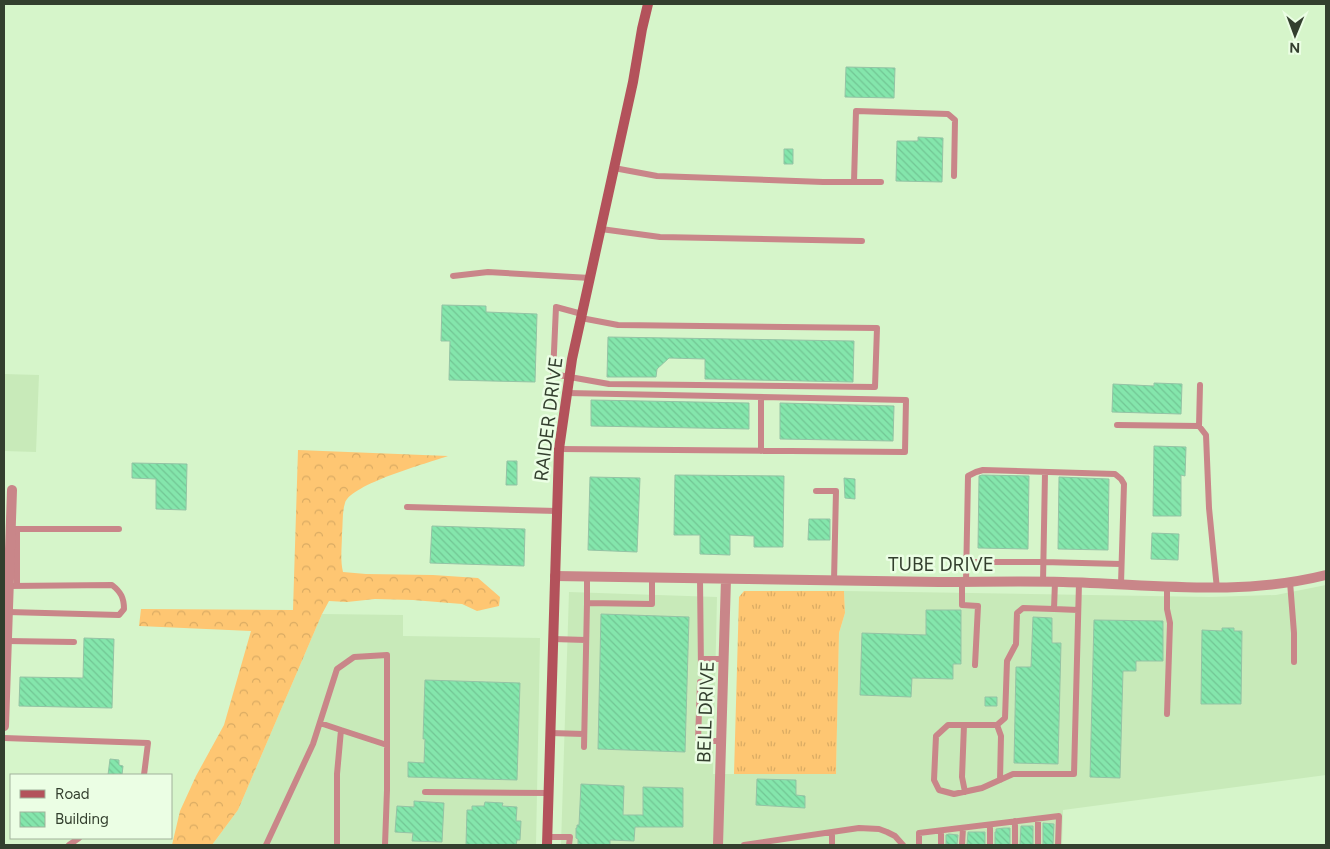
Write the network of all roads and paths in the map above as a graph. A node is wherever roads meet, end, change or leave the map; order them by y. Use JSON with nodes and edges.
{"nodes":[{"id":1,"x":648,"y":4,"type":"edge"},
{"id":2,"x":614,"y":168,"type":"junction"},
{"id":3,"x":954,"y":176,"type":"dead end"},
{"id":4,"x":854,"y":182,"type":"junction"},
{"id":5,"x":881,"y":182,"type":"dead end"},
{"id":6,"x":600,"y":229,"type":"junction"},
{"id":7,"x":862,"y":241,"type":"dead end"},
{"id":8,"x":453,"y":276,"type":"dead end"},
{"id":9,"x":590,"y":278,"type":"junction"},
{"id":10,"x":581,"y":316,"type":"junction"},
{"id":11,"x":569,"y":377,"type":"junction"},
{"id":12,"x":1200,"y":385,"type":"dead end"},
{"id":13,"x":567,"y":393,"type":"junction"},
{"id":14,"x":761,"y":397,"type":"junction"},
{"id":15,"x":1117,"y":425,"type":"dead end"},
{"id":16,"x":1199,"y":426,"type":"junction"},
{"id":17,"x":559,"y":449,"type":"junction"},
{"id":18,"x":761,"y":451,"type":"junction"},
{"id":19,"x":1045,"y":473,"type":"junction"},
{"id":20,"x":12,"y":490,"type":"dead end"},
{"id":21,"x":816,"y":491,"type":"dead end"},
{"id":22,"x":407,"y":507,"type":"dead end"},
{"id":23,"x":557,"y":510,"type":"junction"},
{"id":24,"x":14,"y":529,"type":"junction"},
{"id":25,"x":119,"y":529,"type":"dead end"},
{"id":26,"x":966,"y":562,"type":"junction"},
{"id":27,"x":1043,"y":562,"type":"junction"},
{"id":28,"x":1121,"y":564,"type":"junction"},
{"id":29,"x":1326,"y":575,"type":"edge"},
{"id":30,"x":555,"y":576,"type":"junction"},
{"id":31,"x":587,"y":577,"type":"junction"},
{"id":32,"x":652,"y":578,"type":"junction"},
{"id":33,"x":700,"y":579,"type":"junction"},
{"id":34,"x":726,"y":579,"type":"junction"},
{"id":35,"x":834,"y":581,"type":"junction"},
{"id":36,"x":964,"y":582,"type":"junction"},
{"id":37,"x":1043,"y":582,"type":"junction"},
{"id":38,"x":1055,"y":582,"type":"junction"},
{"id":39,"x":1079,"y":582,"type":"junction"},
{"id":40,"x":1290,"y":582,"type":"junction"},
{"id":41,"x":1326,"y":582,"type":"edge"},
{"id":42,"x":1121,"y":584,"type":"junction"},
{"id":43,"x":13,"y":586,"type":"junction"},
{"id":44,"x":1167,"y":586,"type":"junction"},
{"id":45,"x":1217,"y":589,"type":"junction"},
{"id":46,"x":587,"y":603,"type":"junction"},
{"id":47,"x":1054,"y":609,"type":"junction"},
{"id":48,"x":1078,"y":610,"type":"junction"},
{"id":49,"x":8,"y":612,"type":"junction"},
{"id":50,"x":553,"y":639,"type":"junction"},
{"id":51,"x":586,"y":640,"type":"junction"},
{"id":52,"x":7,"y":641,"type":"junction"},
{"id":53,"x":74,"y":642,"type":"dead end"},
{"id":54,"x":701,"y":659,"type":"junction"},
{"id":55,"x":724,"y":659,"type":"junction"},
{"id":56,"x":1294,"y":662,"type":"dead end"},
{"id":57,"x":975,"y":665,"type":"dead end"},
{"id":58,"x":701,"y":671,"type":"dead end"},
{"id":59,"x":700,"y":682,"type":"dead end"},
{"id":60,"x":1167,"y":714,"type":"dead end"},
{"id":61,"x":320,"y":723,"type":"junction"},
{"id":62,"x":964,"y":725,"type":"junction"},
{"id":63,"x":997,"y":725,"type":"junction"},
{"id":64,"x":4,"y":726,"type":"edge"},
{"id":65,"x":342,"y":730,"type":"junction"},
{"id":66,"x":550,"y":733,"type":"junction"},
{"id":67,"x":584,"y":734,"type":"junction"},
{"id":68,"x":4,"y":738,"type":"edge"},
{"id":69,"x":721,"y":741,"type":"junction"},
{"id":70,"x":387,"y":745,"type":"junction"},
{"id":71,"x":584,"y":747,"type":"dead end"},
{"id":72,"x":144,"y":774,"type":"edge"},
{"id":73,"x":1000,"y":780,"type":"junction"},
{"id":74,"x":425,"y":792,"type":"dead end"},
{"id":75,"x":965,"y":792,"type":"junction"},
{"id":76,"x":549,"y":794,"type":"junction"},
{"id":77,"x":1038,"y":819,"type":"junction"},
{"id":78,"x":1015,"y":821,"type":"junction"},
{"id":79,"x":990,"y":824,"type":"junction"},
{"id":80,"x":963,"y":828,"type":"junction"},
{"id":81,"x":941,"y":831,"type":"junction"},
{"id":82,"x":832,"y":832,"type":"junction"},
{"id":83,"x":548,"y":841,"type":"edge"},
{"id":84,"x":266,"y":845,"type":"edge"},
{"id":85,"x":337,"y":845,"type":"edge"},
{"id":86,"x":385,"y":845,"type":"edge"},
{"id":87,"x":570,"y":845,"type":"edge"},
{"id":88,"x":718,"y":845,"type":"edge"},
{"id":89,"x":744,"y":845,"type":"edge"},
{"id":90,"x":832,"y":845,"type":"edge"},
{"id":91,"x":903,"y":845,"type":"edge"},
{"id":92,"x":919,"y":845,"type":"edge"},
{"id":93,"x":941,"y":845,"type":"edge"},
{"id":94,"x":962,"y":845,"type":"edge"},
{"id":95,"x":990,"y":845,"type":"edge"},
{"id":96,"x":1015,"y":845,"type":"edge"},
{"id":97,"x":1038,"y":845,"type":"edge"},
{"id":98,"x":1058,"y":845,"type":"edge"}],
"edges":[{"from":1,"to":2,"type":"main road","name":"RAIDER DRIVE"},
{"from":2,"to":4,"type":"lane"},
{"from":2,"to":6,"type":"main road","name":"RAIDER DRIVE"},
{"from":3,"to":4,"type":"lane"},
{"from":4,"to":5,"type":"lane"},
{"from":6,"to":7,"type":"lane"},
{"from":6,"to":9,"type":"main road","name":"RAIDER DRIVE"},
{"from":8,"to":9,"type":"lane"},
{"from":9,"to":10,"type":"main road","name":"RAIDER DRIVE"},
{"from":10,"to":11,"type":"main road","name":"RAIDER DRIVE"},
{"from":10,"to":11,"type":"lane"},
{"from":10,"to":11,"type":"lane"},
{"from":11,"to":13,"type":"main road","name":"RAIDER DRIVE"},
{"from":12,"to":16,"type":"lane"},
{"from":13,"to":14,"type":"lane"},
{"from":13,"to":17,"type":"main road","name":"RAIDER DRIVE"},
{"from":14,"to":18,"type":"lane"},
{"from":14,"to":18,"type":"lane"},
{"from":15,"to":16,"type":"lane"},
{"from":16,"to":45,"type":"lane"},
{"from":17,"to":18,"type":"lane"},
{"from":17,"to":23,"type":"main road","name":"RAIDER DRIVE"},
{"from":19,"to":26,"type":"lane"},
{"from":19,"to":27,"type":"lane"},
{"from":19,"to":28,"type":"lane"},
{"from":20,"to":24,"type":"street"},
{"from":21,"to":35,"type":"lane"},
{"from":22,"to":23,"type":"lane"},
{"from":23,"to":30,"type":"main road","name":"RAIDER DRIVE"},
{"from":24,"to":25,"type":"lane"},
{"from":24,"to":43,"type":"street"},
{"from":26,"to":27,"type":"lane"},
{"from":26,"to":36,"type":"lane"},
{"from":27,"to":28,"type":"lane"},
{"from":27,"to":37,"type":"lane"},
{"from":28,"to":42,"type":"lane"},
{"from":29,"to":40,"type":"street","name":"TUBE DRIVE"},
{"from":29,"to":41,"type":"lane"},
{"from":30,"to":31,"type":"street","name":"TUBE DRIVE"},
{"from":30,"to":50,"type":"main road","name":"RAIDER DRIVE"},
{"from":31,"to":32,"type":"street","name":"TUBE DRIVE"},
{"from":31,"to":46,"type":"lane"},
{"from":32,"to":33,"type":"street","name":"TUBE DRIVE"},
{"from":32,"to":46,"type":"lane"},
{"from":33,"to":34,"type":"street","name":"TUBE DRIVE"},
{"from":33,"to":54,"type":"lane"},
{"from":34,"to":35,"type":"street","name":"TUBE DRIVE"},
{"from":34,"to":55,"type":"street","name":"BELL DRIVE"},
{"from":35,"to":36,"type":"street","name":"TUBE DRIVE"},
{"from":36,"to":37,"type":"street","name":"TUBE DRIVE"},
{"from":36,"to":57,"type":"lane"},
{"from":37,"to":38,"type":"street","name":"TUBE DRIVE"},
{"from":38,"to":39,"type":"street","name":"TUBE DRIVE"},
{"from":38,"to":47,"type":"lane"},
{"from":39,"to":42,"type":"street","name":"TUBE DRIVE"},
{"from":39,"to":48,"type":"lane"},
{"from":40,"to":45,"type":"street","name":"TUBE DRIVE"},
{"from":40,"to":56,"type":"lane"},
{"from":42,"to":44,"type":"street","name":"TUBE DRIVE"},
{"from":43,"to":49,"type":"street"},
{"from":43,"to":49,"type":"lane"},
{"from":44,"to":45,"type":"street","name":"TUBE DRIVE"},
{"from":44,"to":60,"type":"lane"},
{"from":46,"to":51,"type":"lane"},
{"from":47,"to":48,"type":"lane"},
{"from":47,"to":63,"type":"lane"},
{"from":48,"to":73,"type":"lane"},
{"from":49,"to":52,"type":"street"},
{"from":50,"to":51,"type":"lane"},
{"from":50,"to":66,"type":"main road","name":"RAIDER DRIVE"},
{"from":51,"to":67,"type":"lane"},
{"from":52,"to":53,"type":"lane"},
{"from":52,"to":64,"type":"street"},
{"from":54,"to":55,"type":"lane"},
{"from":54,"to":58,"type":"lane"},
{"from":55,"to":69,"type":"street","name":"BELL DRIVE"},
{"from":59,"to":69,"type":"lane"},
{"from":61,"to":65,"type":"lane"},
{"from":61,"to":70,"type":"lane"},
{"from":61,"to":84,"type":"lane"},
{"from":62,"to":63,"type":"lane"},
{"from":62,"to":75,"type":"lane"},
{"from":62,"to":75,"type":"lane"},
{"from":63,"to":73,"type":"lane"},
{"from":65,"to":70,"type":"lane"},
{"from":65,"to":85,"type":"lane"},
{"from":66,"to":67,"type":"lane"},
{"from":66,"to":76,"type":"main road","name":"RAIDER DRIVE"},
{"from":67,"to":71,"type":"lane"},
{"from":68,"to":72,"type":"lane"},
{"from":69,"to":88,"type":"street","name":"BELL DRIVE"},
{"from":70,"to":86,"type":"lane"},
{"from":73,"to":75,"type":"lane"},
{"from":74,"to":76,"type":"lane"},
{"from":76,"to":83,"type":"main road","name":"RAIDER DRIVE"},
{"from":77,"to":78,"type":"lane"},
{"from":77,"to":97,"type":"lane"},
{"from":77,"to":98,"type":"lane"},
{"from":78,"to":79,"type":"lane"},
{"from":78,"to":96,"type":"lane"},
{"from":79,"to":80,"type":"lane"},
{"from":79,"to":95,"type":"lane"},
{"from":80,"to":81,"type":"lane"},
{"from":80,"to":94,"type":"lane"},
{"from":81,"to":92,"type":"lane"},
{"from":81,"to":93,"type":"lane"},
{"from":82,"to":89,"type":"lane"},
{"from":82,"to":90,"type":"lane"},
{"from":82,"to":91,"type":"lane"},
{"from":83,"to":87,"type":"lane"}]}
